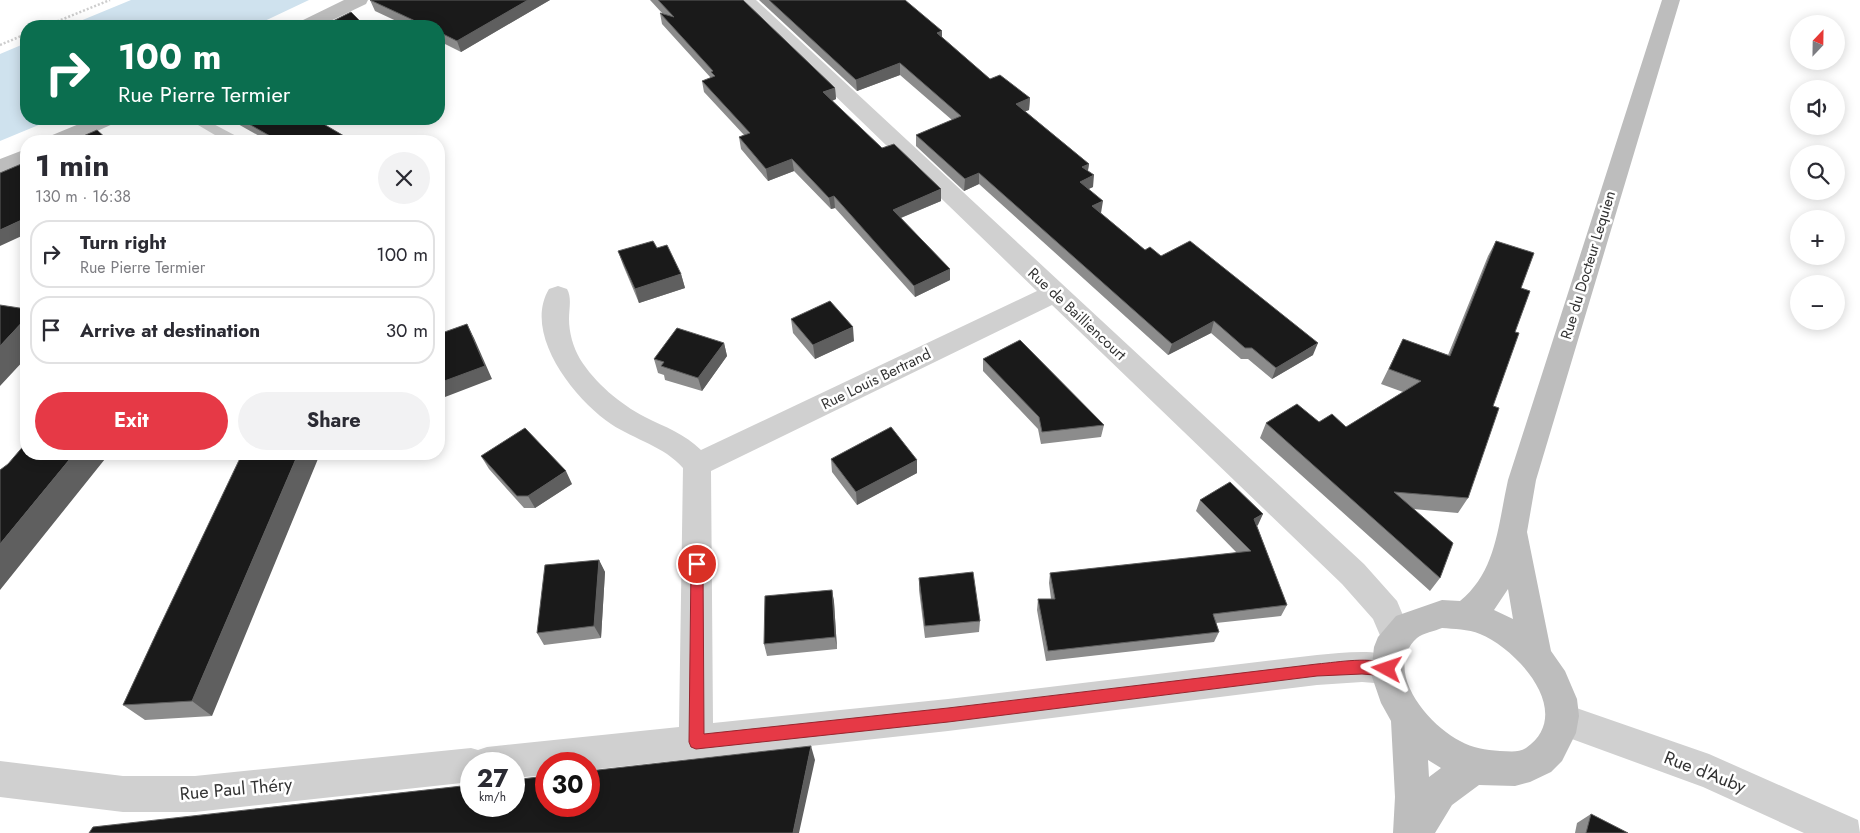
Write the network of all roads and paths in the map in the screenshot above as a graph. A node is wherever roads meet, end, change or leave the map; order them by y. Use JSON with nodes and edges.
{"nodes":[{"id":1,"x":110,"y":0,"type":"edge"},
{"id":2,"x":359,"y":0,"type":"edge"},
{"id":3,"x":745,"y":0,"type":"edge"},
{"id":4,"x":1671,"y":0,"type":"edge"},
{"id":5,"x":61,"y":20,"type":"edge"},
{"id":6,"x":318,"y":20,"type":"edge"},
{"id":7,"x":20,"y":37,"type":"edge"},
{"id":8,"x":0,"y":45,"type":"edge"},
{"id":9,"x":94,"y":125,"type":"edge"},
{"id":10,"x":206,"y":125,"type":"edge"},
{"id":11,"x":72,"y":135,"type":"edge"},
{"id":12,"x":224,"y":135,"type":"edge"},
{"id":13,"x":20,"y":159,"type":"edge"},
{"id":14,"x":0,"y":167,"type":"edge"},
{"id":15,"x":1055,"y":293,"type":"junction"},
{"id":16,"x":558,"y":295,"type":"dead end"},
{"id":17,"x":697,"y":465,"type":"junction"},
{"id":18,"x":1513,"y":532,"type":"junction"},
{"id":19,"x":1466,"y":616,"type":"junction"},
{"id":20,"x":1396,"y":637,"type":"junction"},
{"id":21,"x":1536,"y":657,"type":"junction"},
{"id":22,"x":1387,"y":669,"type":"junction"},
{"id":23,"x":1408,"y":720,"type":"junction"},
{"id":24,"x":1562,"y":720,"type":"junction"},
{"id":25,"x":696,"y":742,"type":"junction"},
{"id":26,"x":525,"y":760,"type":"edge"},
{"id":27,"x":460,"y":766,"type":"edge"},
{"id":28,"x":1480,"y":767,"type":"junction"},
{"id":29,"x":0,"y":779,"type":"edge"},
{"id":30,"x":1411,"y":833,"type":"edge"},
{"id":31,"x":1416,"y":833,"type":"edge"},
{"id":32,"x":1845,"y":833,"type":"edge"}],
"edges":[{"from":1,"to":5,"type":"path"},
{"from":2,"to":6,"type":"street"},
{"from":3,"to":15,"type":"street","name":"Rue de Bailliencourt"},
{"from":4,"to":18,"type":"street","name":"Rue du Docteur Lequien"},
{"from":7,"to":8,"type":"path"},
{"from":9,"to":11,"type":"street"},
{"from":10,"to":12,"type":"lane"},
{"from":13,"to":14,"type":"street"},
{"from":15,"to":17,"type":"street","name":"Rue Louis Bertrand"},
{"from":15,"to":20,"type":"street","name":"Rue de Bailliencourt"},
{"from":16,"to":17,"type":"street"},
{"from":17,"to":25,"type":"street"},
{"from":18,"to":19,"type":"street","name":"Rue du Docteur Lequien"},
{"from":18,"to":21,"type":"street","name":"Rue du Docteur Lequien"},
{"from":19,"to":20,"type":"street"},
{"from":19,"to":21,"type":"street"},
{"from":20,"to":22,"type":"street"},
{"from":21,"to":24,"type":"street"},
{"from":22,"to":23,"type":"street"},
{"from":22,"to":25,"type":"street"},
{"from":23,"to":28,"type":"street"},
{"from":23,"to":30,"type":"street"},
{"from":24,"to":28,"type":"street"},
{"from":24,"to":32,"type":"street","name":"Rue d'Auby"},
{"from":25,"to":26,"type":"street"},
{"from":27,"to":29,"type":"street","name":"Rue Paul Théry"},
{"from":28,"to":31,"type":"street"}]}
